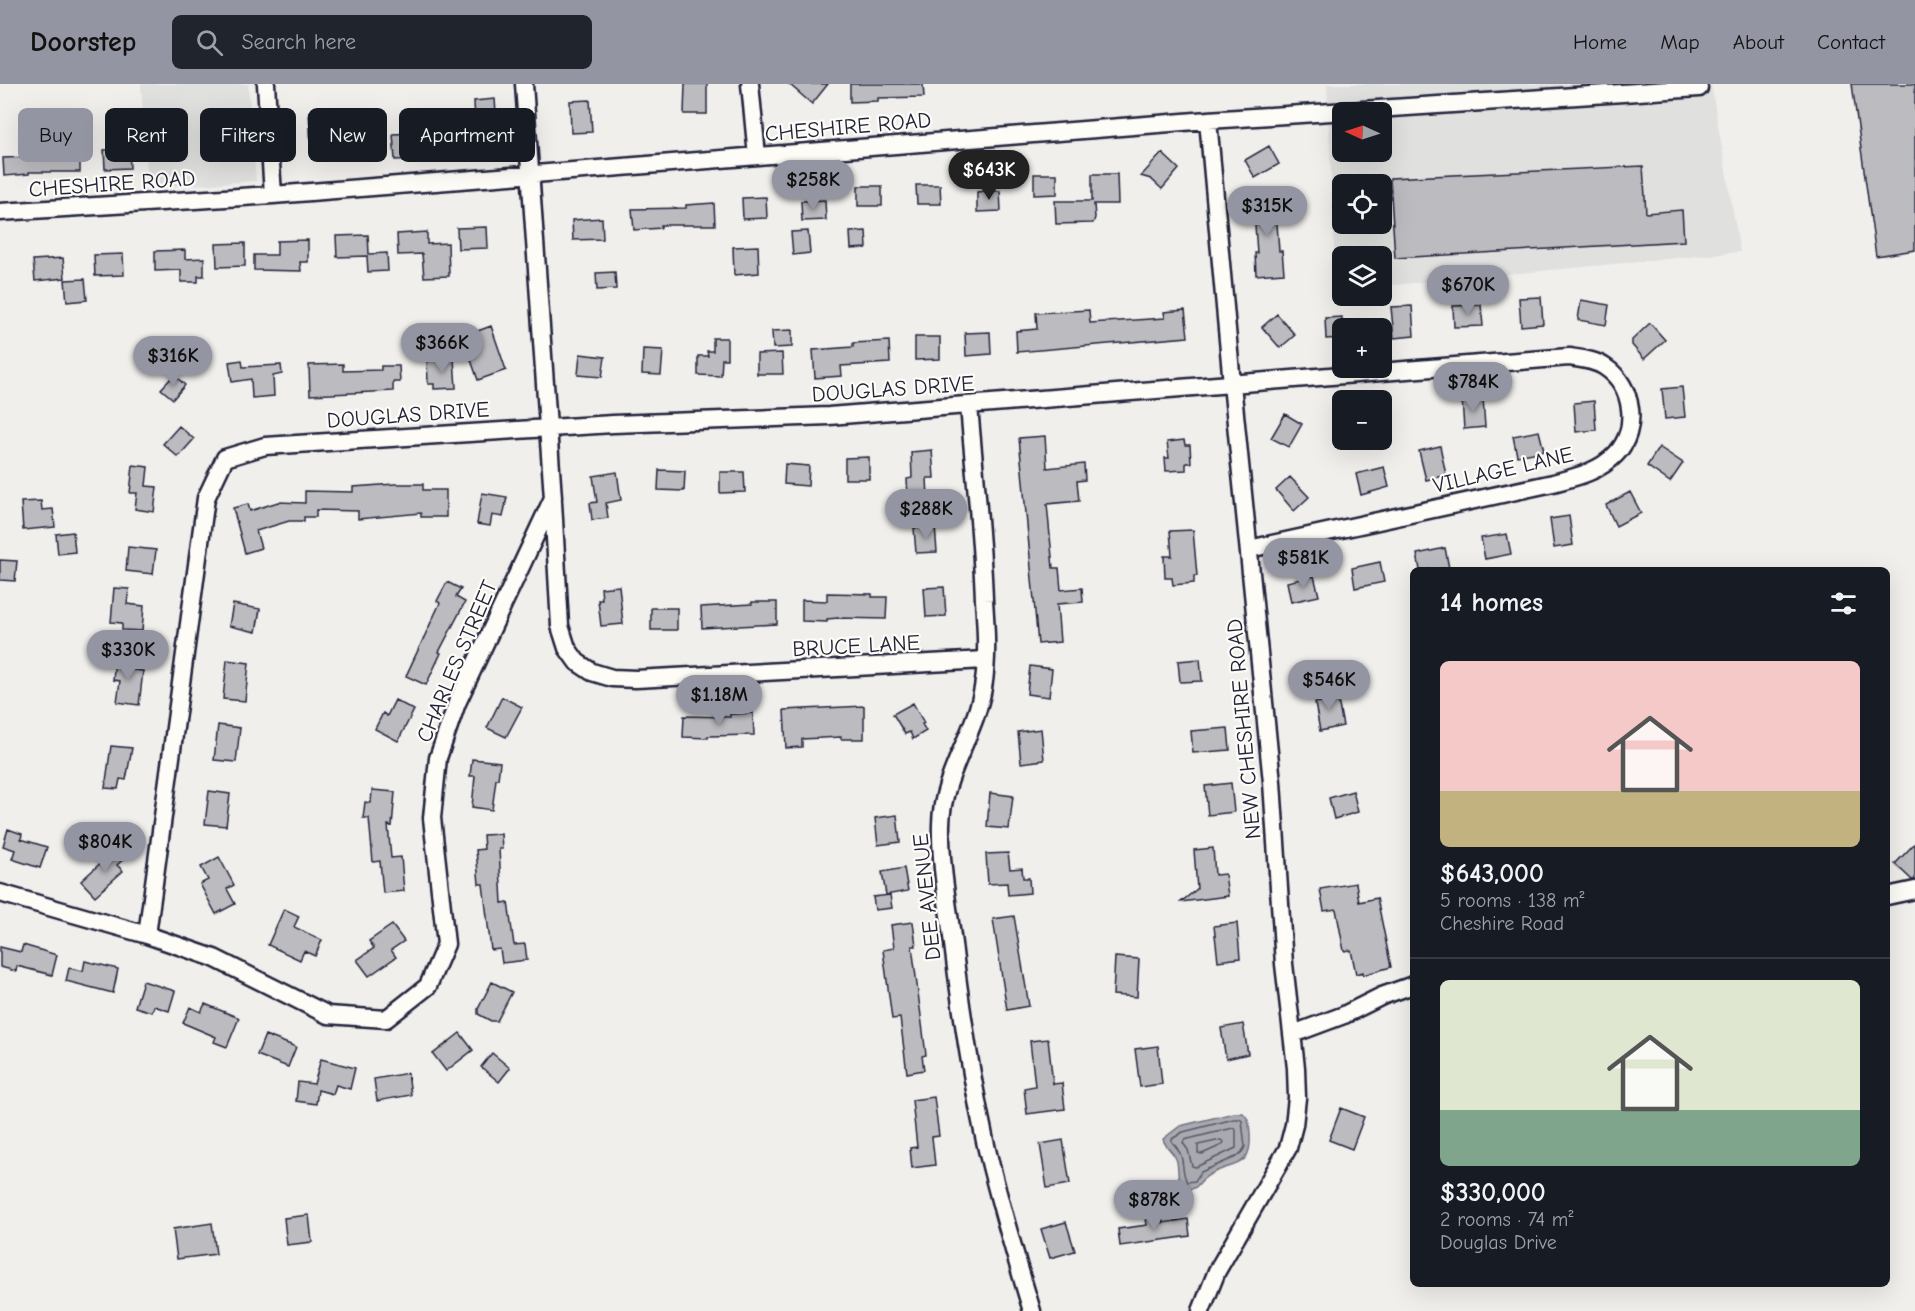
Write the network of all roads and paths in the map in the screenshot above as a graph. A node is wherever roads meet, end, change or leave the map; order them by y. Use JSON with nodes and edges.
{"nodes":[{"id":1,"x":266,"y":84,"type":"edge"},
{"id":2,"x":524,"y":84,"type":"edge"},
{"id":3,"x":750,"y":84,"type":"edge"},
{"id":4,"x":1699,"y":88,"type":"dead end"},
{"id":5,"x":1208,"y":120,"type":"junction"},
{"id":6,"x":758,"y":156,"type":"junction"},
{"id":7,"x":530,"y":175,"type":"junction"},
{"id":8,"x":273,"y":195,"type":"junction"},
{"id":9,"x":0,"y":212,"type":"edge"},
{"id":10,"x":1232,"y":384,"type":"junction"},
{"id":11,"x":969,"y":405,"type":"junction"},
{"id":12,"x":548,"y":428,"type":"junction"},
{"id":13,"x":553,"y":498,"type":"junction"},
{"id":14,"x":1249,"y":549,"type":"junction"},
{"id":15,"x":985,"y":660,"type":"junction"},
{"id":16,"x":1915,"y":890,"type":"edge"},
{"id":17,"x":0,"y":893,"type":"edge"},
{"id":18,"x":1890,"y":895,"type":"edge"},
{"id":19,"x":147,"y":935,"type":"junction"},
{"id":20,"x":1410,"y":985,"type":"edge"},
{"id":21,"x":1293,"y":1034,"type":"junction"},
{"id":22,"x":1032,"y":1311,"type":"edge"},
{"id":23,"x":1201,"y":1311,"type":"edge"}],
"edges":[{"from":1,"to":8,"type":"street"},
{"from":2,"to":7,"type":"street","name":"CHARLES STREET"},
{"from":3,"to":6,"type":"street"},
{"from":4,"to":5,"type":"street","name":"CHESHIRE ROAD"},
{"from":5,"to":6,"type":"street","name":"CHESHIRE ROAD"},
{"from":5,"to":10,"type":"street","name":"NEW CHESHIRE ROAD"},
{"from":6,"to":7,"type":"street","name":"CHESHIRE ROAD"},
{"from":7,"to":8,"type":"street","name":"CHESHIRE ROAD"},
{"from":7,"to":12,"type":"street","name":"CHARLES STREET"},
{"from":8,"to":9,"type":"street","name":"CHESHIRE ROAD"},
{"from":10,"to":11,"type":"street","name":"DOUGLAS DRIVE"},
{"from":10,"to":14,"type":"street","name":"NEW CHESHIRE ROAD"},
{"from":10,"to":14,"type":"street","name":"VILLAGE LANE"},
{"from":11,"to":12,"type":"street","name":"DOUGLAS DRIVE"},
{"from":11,"to":15,"type":"street","name":"DEE AVENUE"},
{"from":12,"to":13,"type":"street","name":"CHARLES STREET"},
{"from":12,"to":19,"type":"street","name":"DOUGLAS DRIVE"},
{"from":13,"to":15,"type":"street","name":"BRUCE LANE"},
{"from":13,"to":19,"type":"street","name":"CHARLES STREET"},
{"from":14,"to":21,"type":"street","name":"NEW CHESHIRE ROAD"},
{"from":15,"to":22,"type":"street","name":"DEE AVENUE"},
{"from":16,"to":18,"type":"street"},
{"from":17,"to":19,"type":"street"},
{"from":20,"to":21,"type":"street"},
{"from":21,"to":23,"type":"street","name":"NEW CHESHIRE ROAD"}]}
